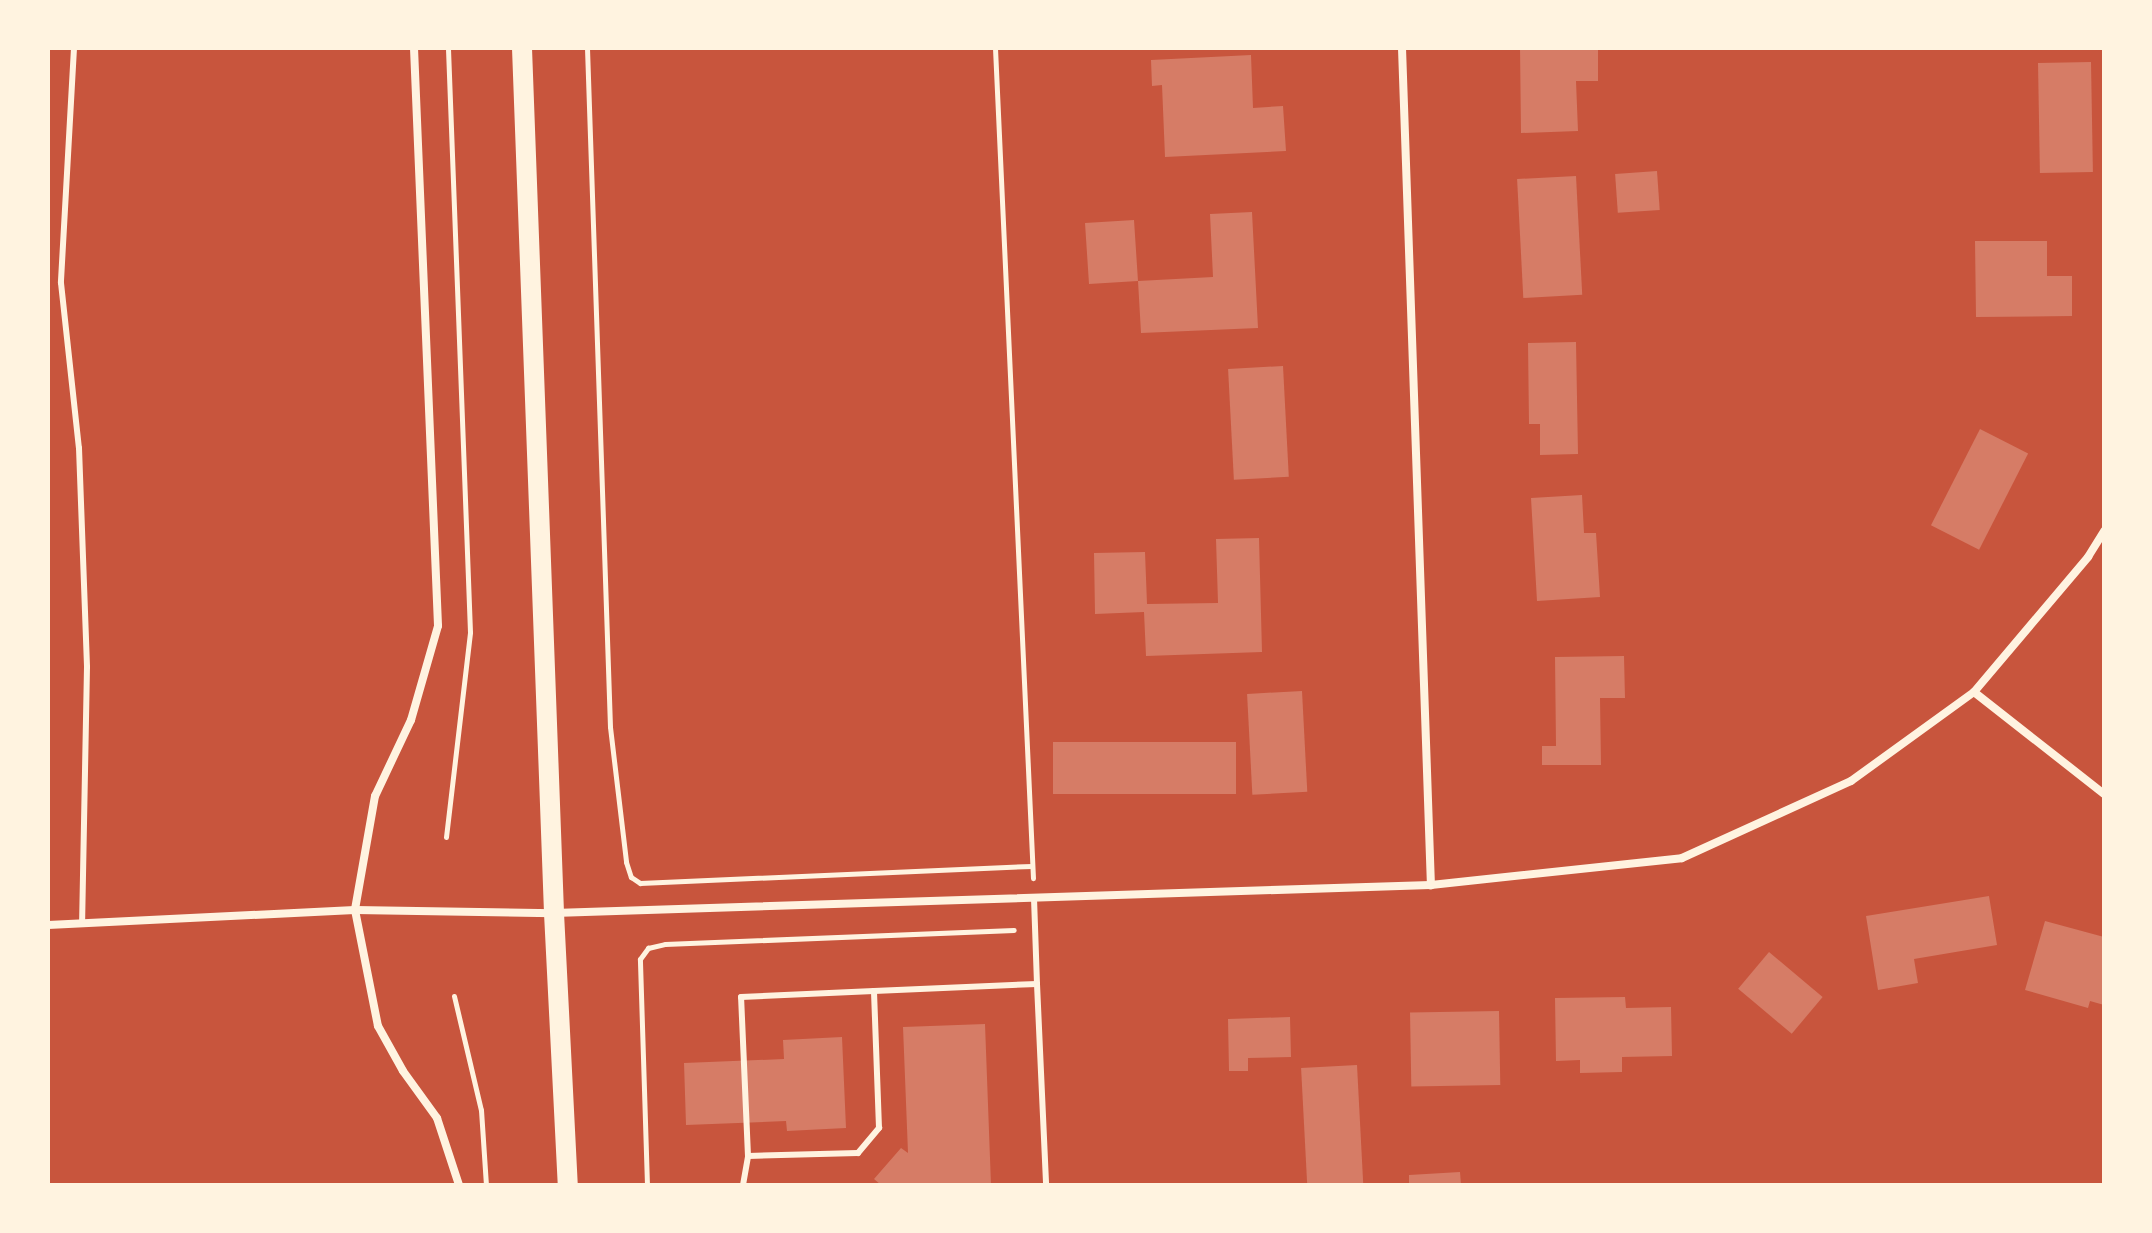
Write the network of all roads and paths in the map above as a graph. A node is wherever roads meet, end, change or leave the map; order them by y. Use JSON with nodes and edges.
{"nodes":[{"id":1,"x":74,"y":48,"type":"edge"},
{"id":2,"x":414,"y":48,"type":"edge"},
{"id":3,"x":448,"y":48,"type":"edge"},
{"id":4,"x":522,"y":48,"type":"edge"},
{"id":5,"x":587,"y":48,"type":"edge"},
{"id":6,"x":995,"y":48,"type":"edge"},
{"id":7,"x":1402,"y":48,"type":"edge"},
{"id":8,"x":2104,"y":531,"type":"edge"},
{"id":9,"x":1974,"y":692,"type":"junction"},
{"id":10,"x":2104,"y":794,"type":"edge"},
{"id":11,"x":446,"y":837,"type":"dead end"},
{"id":12,"x":1032,"y":866,"type":"junction"},
{"id":13,"x":1431,"y":885,"type":"junction"},
{"id":14,"x":1034,"y":897,"type":"junction"},
{"id":15,"x":355,"y":910,"type":"junction"},
{"id":16,"x":554,"y":913,"type":"junction"},
{"id":17,"x":82,"y":923,"type":"junction"},
{"id":18,"x":48,"y":925,"type":"edge"},
{"id":19,"x":1037,"y":984,"type":"junction"},
{"id":20,"x":874,"y":991,"type":"junction"},
{"id":21,"x":454,"y":996,"type":"dead end"},
{"id":22,"x":748,"y":1156,"type":"junction"},
{"id":23,"x":459,"y":1185,"type":"edge"},
{"id":24,"x":486,"y":1185,"type":"edge"},
{"id":25,"x":568,"y":1185,"type":"edge"},
{"id":26,"x":743,"y":1185,"type":"edge"},
{"id":27,"x":1046,"y":1185,"type":"edge"}],
"edges":[{"from":1,"to":17,"type":"lane"},
{"from":2,"to":15,"type":"street"},
{"from":3,"to":11,"type":"path"},
{"from":4,"to":16,"type":"main road"},
{"from":5,"to":12,"type":"path"},
{"from":6,"to":12,"type":"path"},
{"from":7,"to":13,"type":"street"},
{"from":8,"to":9,"type":"street"},
{"from":9,"to":10,"type":"street"},
{"from":9,"to":13,"type":"street"},
{"from":12,"to":14,"type":"path"},
{"from":13,"to":14,"type":"street"},
{"from":14,"to":16,"type":"street"},
{"from":14,"to":19,"type":"lane"},
{"from":15,"to":16,"type":"street"},
{"from":15,"to":17,"type":"street"},
{"from":15,"to":23,"type":"street"},
{"from":16,"to":25,"type":"main road"},
{"from":17,"to":18,"type":"street"},
{"from":19,"to":20,"type":"lane"},
{"from":19,"to":27,"type":"lane"},
{"from":20,"to":22,"type":"lane"},
{"from":20,"to":22,"type":"lane"},
{"from":21,"to":24,"type":"path"},
{"from":22,"to":26,"type":"lane"}]}
